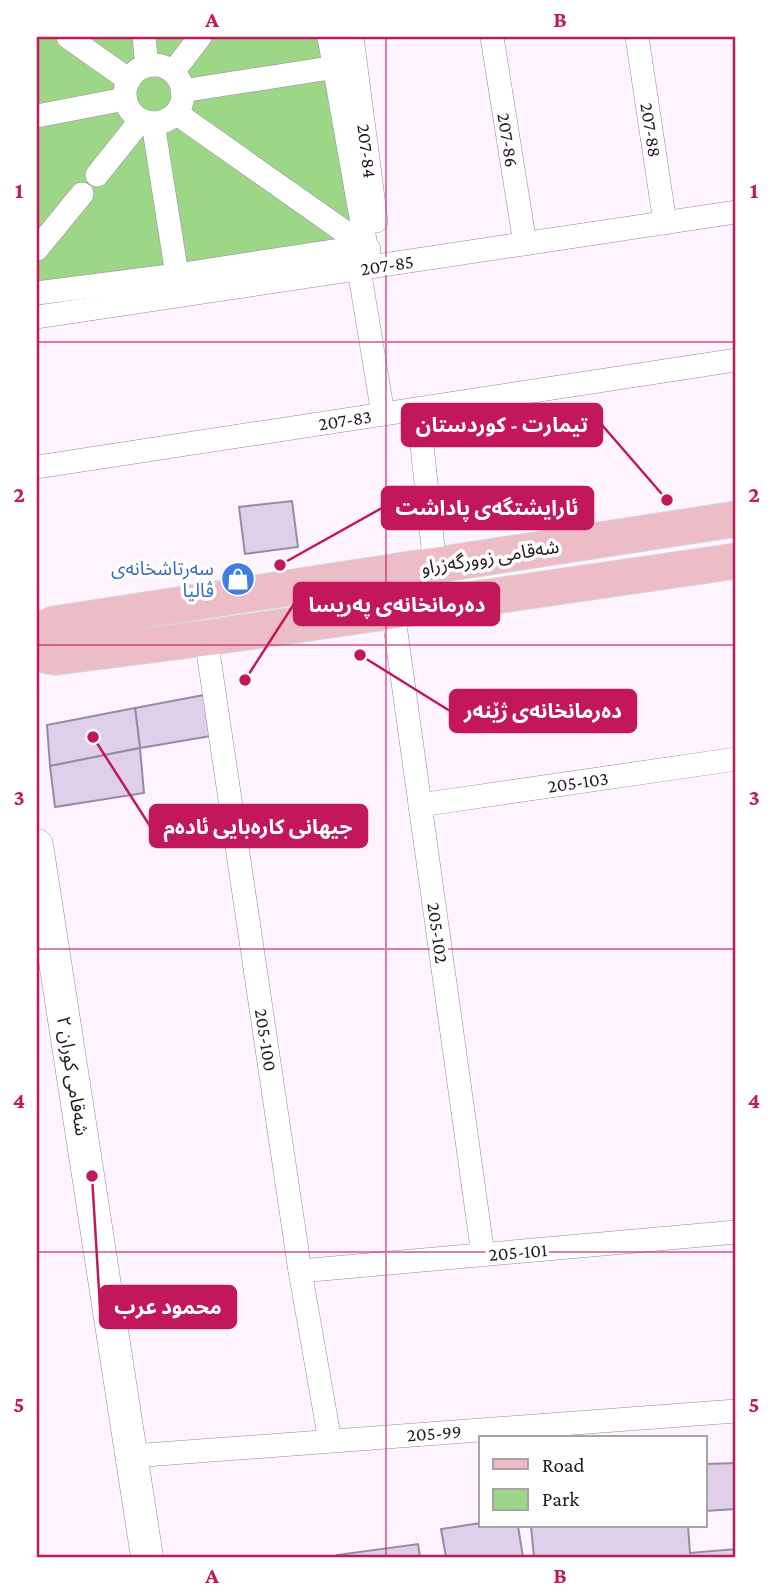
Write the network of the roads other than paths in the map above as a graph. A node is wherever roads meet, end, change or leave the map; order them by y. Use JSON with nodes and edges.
{"nodes":[{"id":1,"x":68,"y":37,"type":"edge"},
{"id":2,"x":144,"y":37,"type":"edge"},
{"id":3,"x":200,"y":37,"type":"edge"},
{"id":4,"x":329,"y":37,"type":"edge"},
{"id":5,"x":352,"y":37,"type":"edge"},
{"id":6,"x":492,"y":37,"type":"edge"},
{"id":7,"x":637,"y":37,"type":"edge"},
{"id":8,"x":345,"y":66,"type":"junction"},
{"id":9,"x":134,"y":82,"type":"junction"},
{"id":10,"x":177,"y":92,"type":"junction"},
{"id":11,"x":37,"y":116,"type":"edge"},
{"id":12,"x":147,"y":122,"type":"junction"},
{"id":13,"x":736,"y":212,"type":"edge"},
{"id":14,"x":665,"y":223,"type":"junction"},
{"id":15,"x":525,"y":244,"type":"junction"},
{"id":16,"x":37,"y":249,"type":"edge"},
{"id":17,"x":369,"y":257,"type":"junction"},
{"id":18,"x":177,"y":275,"type":"junction"},
{"id":19,"x":37,"y":293,"type":"edge"},
{"id":20,"x":37,"y":317,"type":"edge"},
{"id":21,"x":736,"y":360,"type":"edge"},
{"id":22,"x":418,"y":409,"type":"junction"},
{"id":23,"x":383,"y":414,"type":"junction"},
{"id":24,"x":37,"y":467,"type":"edge"},
{"id":25,"x":736,"y":519,"type":"edge"},
{"id":26,"x":506,"y":555,"type":"junction"},
{"id":27,"x":736,"y":561,"type":"edge"},
{"id":28,"x":435,"y":566,"type":"junction"},
{"id":29,"x":510,"y":594,"type":"junction"},
{"id":30,"x":393,"y":611,"type":"junction"},
{"id":31,"x":37,"y":631,"type":"edge"},
{"id":32,"x":206,"y":638,"type":"junction"},
{"id":33,"x":37,"y":651,"type":"edge"},
{"id":34,"x":736,"y":759,"type":"edge"},
{"id":35,"x":420,"y":805,"type":"junction"},
{"id":36,"x":37,"y":845,"type":"edge"},
{"id":37,"x":736,"y":1232,"type":"edge"},
{"id":38,"x":482,"y":1255,"type":"junction"},
{"id":39,"x":300,"y":1271,"type":"junction"},
{"id":40,"x":736,"y":1411,"type":"edge"},
{"id":41,"x":330,"y":1441,"type":"junction"},
{"id":42,"x":132,"y":1456,"type":"junction"},
{"id":43,"x":147,"y":1557,"type":"edge"}],
"edges":[{"from":1,"to":9,"type":"street"},
{"from":2,"to":9,"type":"street"},
{"from":3,"to":10,"type":"street"},
{"from":4,"to":8,"type":"street"},
{"from":5,"to":8,"type":"street","name":"207-84"},
{"from":6,"to":15,"type":"street","name":"207-86"},
{"from":7,"to":14,"type":"street","name":"207-88"},
{"from":8,"to":10,"type":"street"},
{"from":8,"to":17,"type":"street","name":"207-84"},
{"from":9,"to":10,"type":"street"},
{"from":9,"to":11,"type":"street"},
{"from":9,"to":12,"type":"street"},
{"from":10,"to":12,"type":"street"},
{"from":10,"to":17,"type":"street"},
{"from":12,"to":16,"type":"street"},
{"from":12,"to":18,"type":"street"},
{"from":13,"to":14,"type":"street","name":"207-85"},
{"from":14,"to":15,"type":"street","name":"207-85"},
{"from":15,"to":17,"type":"street","name":"207-85"},
{"from":17,"to":18,"type":"street"},
{"from":17,"to":20,"type":"street","name":"207-85"},
{"from":17,"to":23,"type":"street","name":"207-84"},
{"from":18,"to":19,"type":"street"},
{"from":21,"to":22,"type":"street","name":"207-83"},
{"from":22,"to":23,"type":"street","name":"207-83"},
{"from":22,"to":28,"type":"street"},
{"from":23,"to":24,"type":"street","name":"207-83"},
{"from":25,"to":26,"type":"main road","name":"شەقامی زوورگەزراو"},
{"from":26,"to":28,"type":"main road","name":"شەقامی زوورگەزراو"},
{"from":26,"to":29,"type":"main road"},
{"from":27,"to":29,"type":"main road","name":"شەقامی زوورگەزراو"},
{"from":28,"to":31,"type":"main road","name":"شەقامی زوورگەزراو"},
{"from":29,"to":30,"type":"main road","name":"شەقامی زوورگەزراو"},
{"from":30,"to":32,"type":"main road","name":"شەقامی زوورگەزراو"},
{"from":30,"to":35,"type":"street","name":"205-102"},
{"from":32,"to":33,"type":"main road","name":"شەقامی زوورگەزراو"},
{"from":32,"to":39,"type":"street","name":"205-100"},
{"from":34,"to":35,"type":"street","name":"205-103"},
{"from":35,"to":38,"type":"street","name":"205-102"},
{"from":36,"to":42,"type":"street","name":"شەقامی کوران ٢"},
{"from":37,"to":38,"type":"street","name":"205-101"},
{"from":38,"to":39,"type":"street","name":"205-101"},
{"from":39,"to":41,"type":"street","name":"205-100"},
{"from":40,"to":41,"type":"street","name":"205-99"},
{"from":41,"to":42,"type":"street","name":"205-99"},
{"from":42,"to":43,"type":"street","name":"شەقامی کوران ٢"}]}
